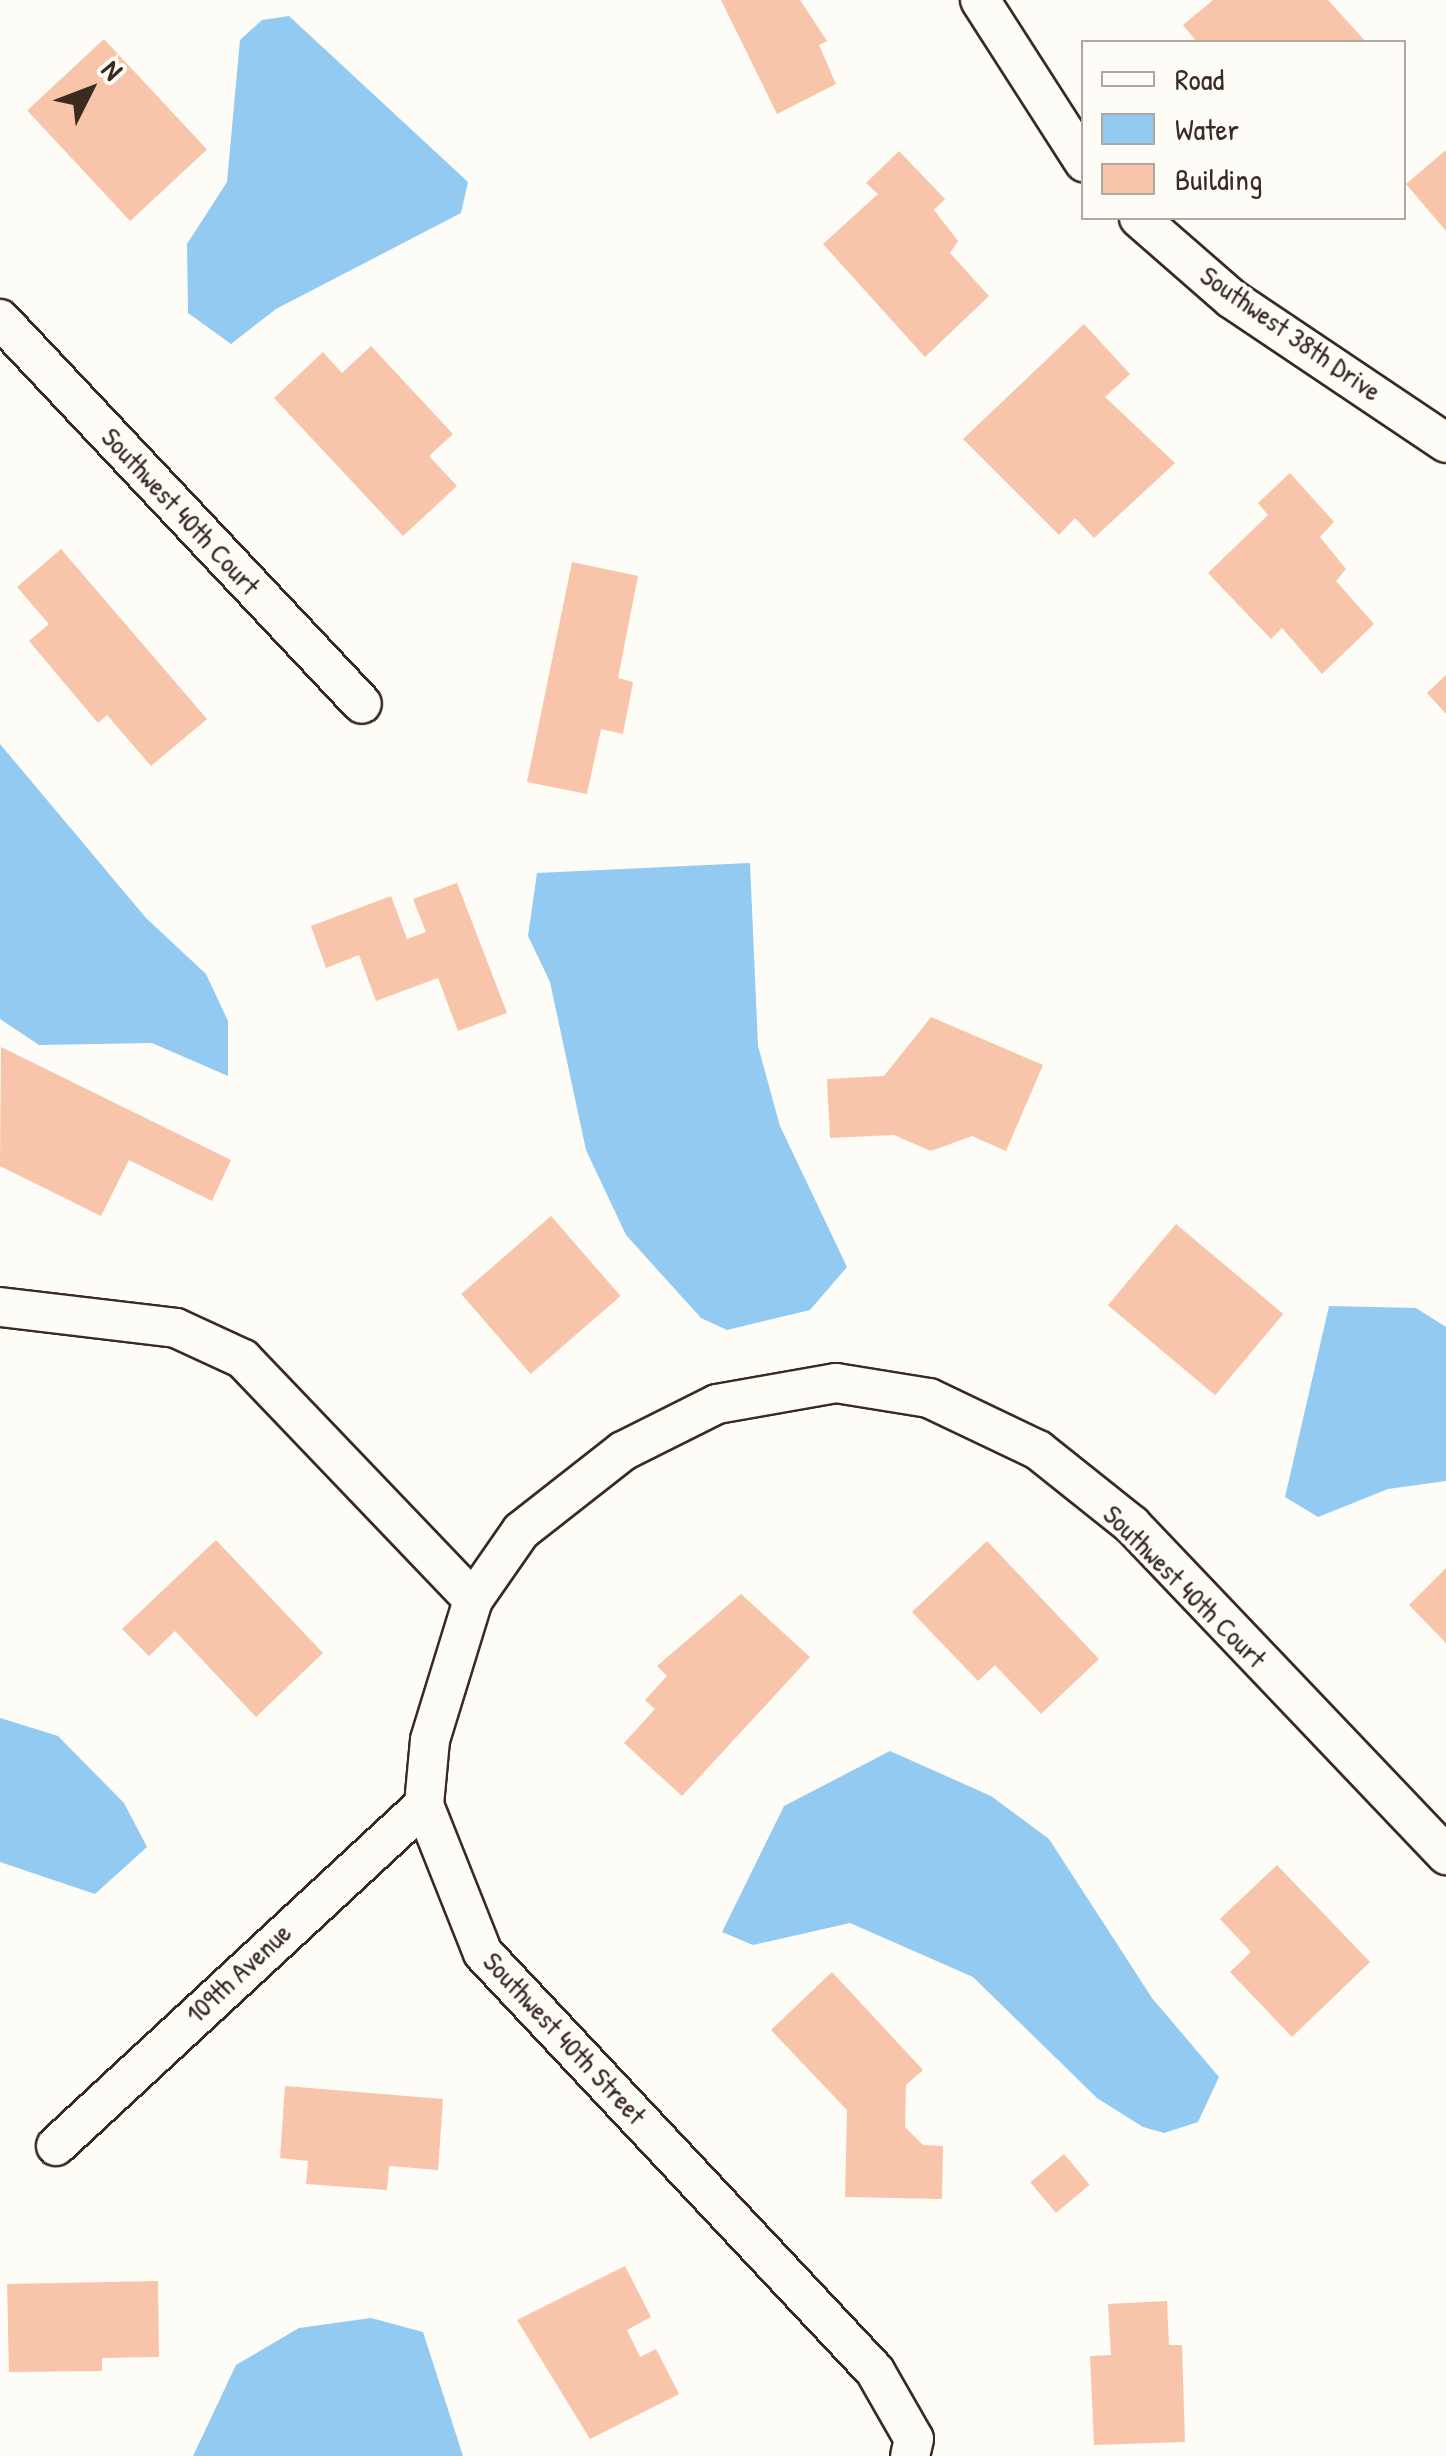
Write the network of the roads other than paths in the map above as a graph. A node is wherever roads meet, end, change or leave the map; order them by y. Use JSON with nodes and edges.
{"nodes":[{"id":1,"x":980,"y":0,"type":"edge"},
{"id":2,"x":1081,"y":157,"type":"edge"},
{"id":3,"x":1141,"y":220,"type":"edge"},
{"id":4,"x":0,"y":319,"type":"edge"},
{"id":5,"x":1446,"y":443,"type":"edge"},
{"id":6,"x":362,"y":704,"type":"dead end"},
{"id":7,"x":0,"y":1307,"type":"edge"},
{"id":8,"x":474,"y":1600,"type":"junction"},
{"id":9,"x":424,"y":1804,"type":"junction"},
{"id":10,"x":1446,"y":1855,"type":"edge"},
{"id":11,"x":56,"y":2146,"type":"dead end"},
{"id":12,"x":912,"y":2448,"type":"edge"}],
"edges":[{"from":1,"to":2,"type":"street"},
{"from":3,"to":5,"type":"street","name":"Southwest 38th Drive"},
{"from":4,"to":6,"type":"street","name":"Southwest 40th Court"},
{"from":7,"to":8,"type":"street"},
{"from":8,"to":9,"type":"street","name":"Southwest 40th Street"},
{"from":8,"to":10,"type":"street","name":"Southwest 40th Court"},
{"from":9,"to":11,"type":"street","name":"109th Avenue"},
{"from":9,"to":12,"type":"street","name":"Southwest 40th Street"}]}
